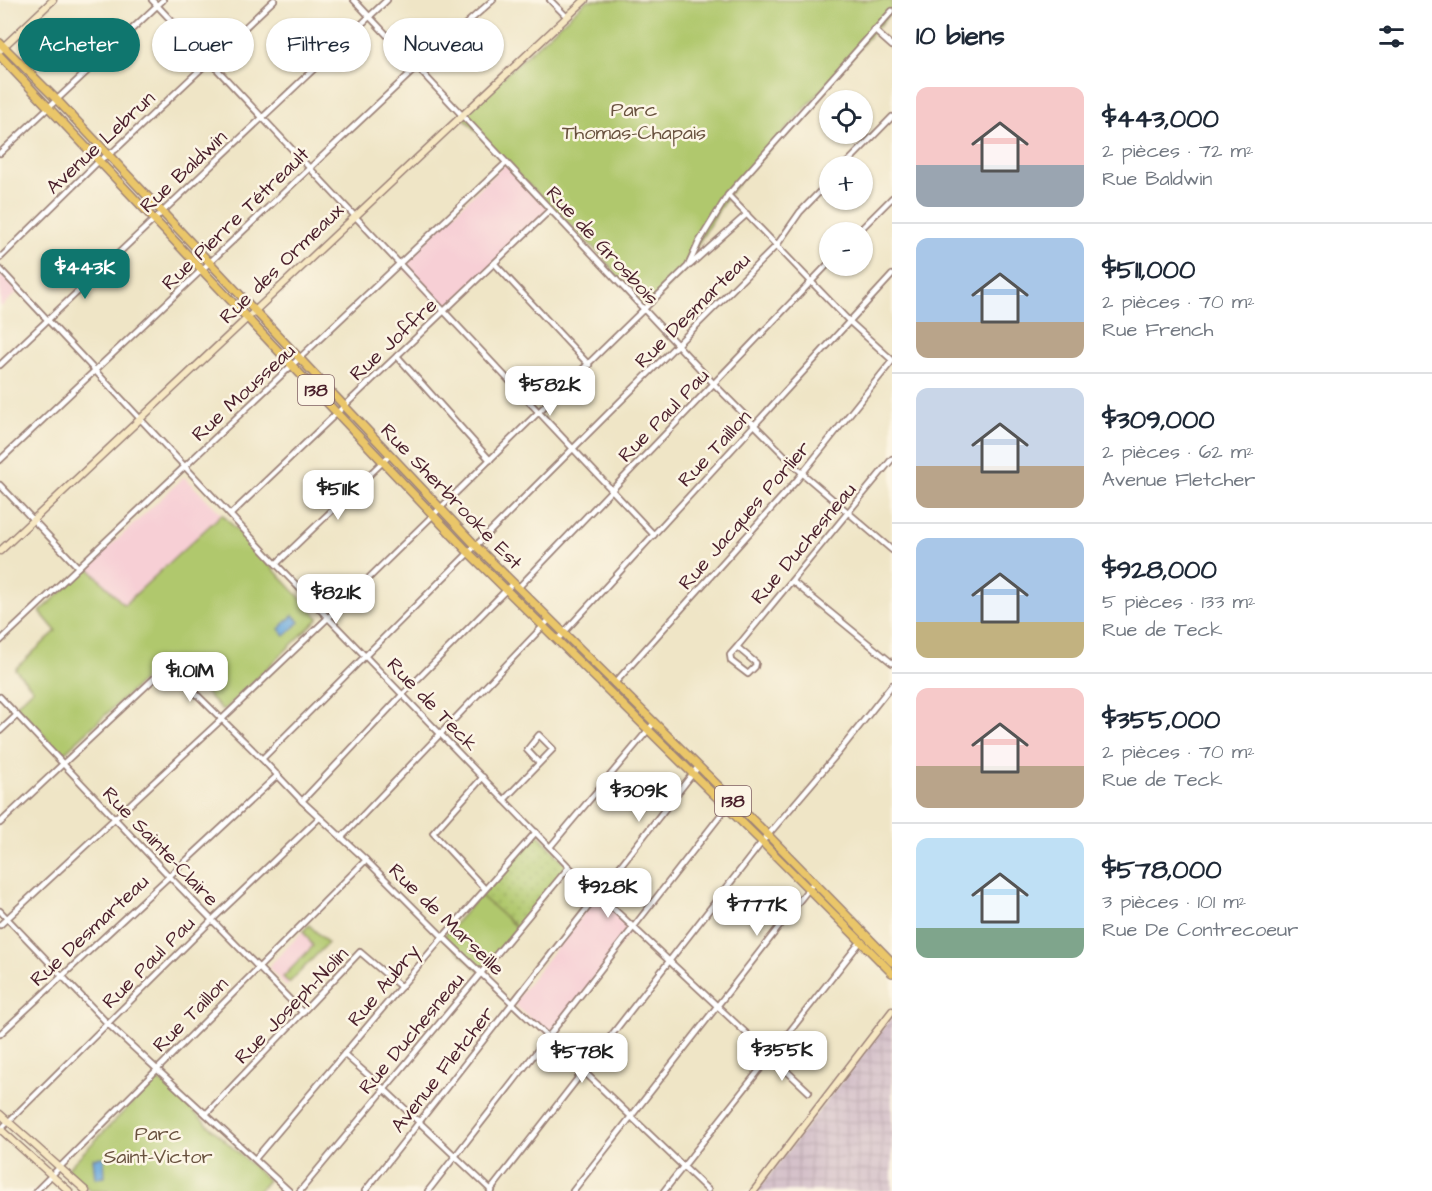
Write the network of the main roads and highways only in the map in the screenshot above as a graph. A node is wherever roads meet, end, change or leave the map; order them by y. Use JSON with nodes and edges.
{"nodes":[{"id":1,"x":1,"y":46,"type":"edge"},
{"id":2,"x":0,"y":56,"type":"edge"},
{"id":3,"x":892,"y":962,"type":"edge"},
{"id":4,"x":892,"y":973,"type":"edge"}],
"edges":[{"from":1,"to":3,"type":"main road","name":"Rue Sherbrooke Est","number":"138"},
{"from":2,"to":4,"type":"main road","name":"Rue Sherbrooke Est","number":"138"}]}
